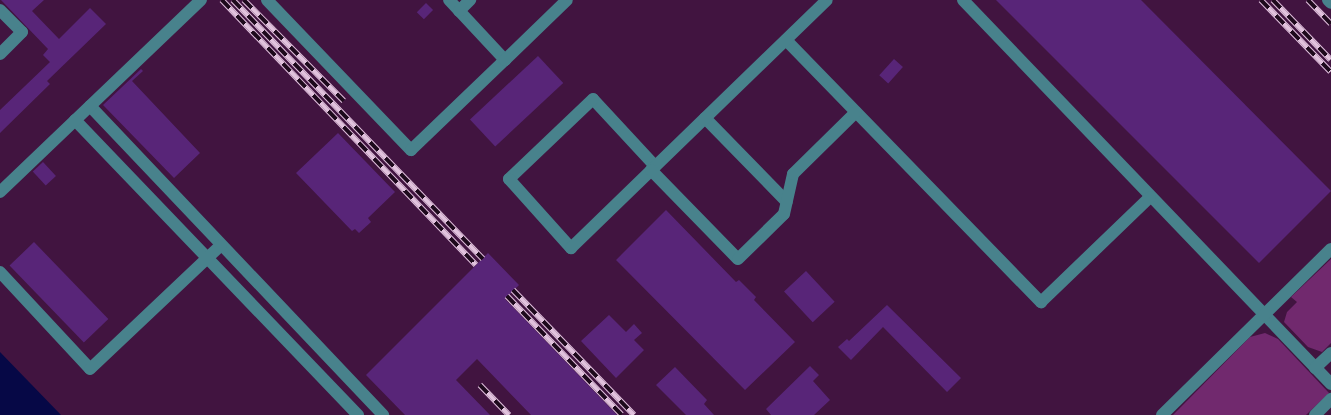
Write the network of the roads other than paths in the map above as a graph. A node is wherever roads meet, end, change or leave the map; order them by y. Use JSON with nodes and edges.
{"nodes":[{"id":1,"x":201,"y":0,"type":"edge"},
{"id":2,"x":267,"y":0,"type":"edge"},
{"id":3,"x":450,"y":0,"type":"edge"},
{"id":4,"x":470,"y":0,"type":"edge"},
{"id":5,"x":567,"y":0,"type":"edge"},
{"id":6,"x":827,"y":0,"type":"edge"},
{"id":7,"x":963,"y":0,"type":"edge"},
{"id":8,"x":1328,"y":0,"type":"edge"},
{"id":9,"x":1331,"y":3,"type":"edge"},
{"id":10,"x":0,"y":10,"type":"edge"},
{"id":11,"x":459,"y":11,"type":"junction"},
{"id":12,"x":786,"y":40,"type":"junction"},
{"id":13,"x":0,"y":54,"type":"edge"},
{"id":14,"x":505,"y":60,"type":"junction"},
{"id":15,"x":90,"y":106,"type":"junction"},
{"id":16,"x":856,"y":112,"type":"junction"},
{"id":17,"x":705,"y":118,"type":"junction"},
{"id":18,"x":75,"y":120,"type":"junction"},
{"id":19,"x":653,"y":168,"type":"junction"},
{"id":20,"x":0,"y":192,"type":"edge"},
{"id":21,"x":1150,"y":197,"type":"junction"},
{"id":22,"x":787,"y":202,"type":"junction"},
{"id":23,"x":221,"y":245,"type":"junction"},
{"id":24,"x":1331,"y":249,"type":"edge"},
{"id":25,"x":207,"y":258,"type":"junction"},
{"id":26,"x":0,"y":272,"type":"edge"},
{"id":27,"x":1263,"y":315,"type":"junction"},
{"id":28,"x":1331,"y":353,"type":"edge"},
{"id":29,"x":1315,"y":368,"type":"junction"},
{"id":30,"x":1331,"y":384,"type":"edge"},
{"id":31,"x":1331,"y":399,"type":"edge"},
{"id":32,"x":358,"y":415,"type":"edge"},
{"id":33,"x":383,"y":415,"type":"edge"},
{"id":34,"x":1162,"y":415,"type":"edge"},
{"id":35,"x":1315,"y":415,"type":"edge"}],
"edges":[{"from":1,"to":15,"type":"lane"},
{"from":2,"to":14,"type":"lane"},
{"from":3,"to":11,"type":"lane"},
{"from":4,"to":11,"type":"lane"},
{"from":5,"to":14,"type":"lane"},
{"from":6,"to":12,"type":"lane"},
{"from":7,"to":21,"type":"lane"},
{"from":8,"to":9,"type":"lane"},
{"from":10,"to":13,"type":"lane"},
{"from":11,"to":14,"type":"lane"},
{"from":12,"to":16,"type":"lane"},
{"from":12,"to":17,"type":"lane"},
{"from":15,"to":18,"type":"lane"},
{"from":15,"to":23,"type":"lane"},
{"from":16,"to":21,"type":"lane"},
{"from":16,"to":22,"type":"lane"},
{"from":17,"to":19,"type":"lane"},
{"from":17,"to":22,"type":"lane"},
{"from":18,"to":20,"type":"lane"},
{"from":18,"to":25,"type":"lane"},
{"from":19,"to":19,"type":"lane"},
{"from":19,"to":22,"type":"lane"},
{"from":21,"to":27,"type":"lane"},
{"from":23,"to":25,"type":"lane"},
{"from":23,"to":33,"type":"lane"},
{"from":24,"to":27,"type":"lane"},
{"from":25,"to":26,"type":"lane"},
{"from":25,"to":32,"type":"lane"},
{"from":27,"to":29,"type":"lane"},
{"from":27,"to":34,"type":"lane"},
{"from":28,"to":29,"type":"lane"},
{"from":29,"to":30,"type":"lane"},
{"from":31,"to":35,"type":"lane"}]}
